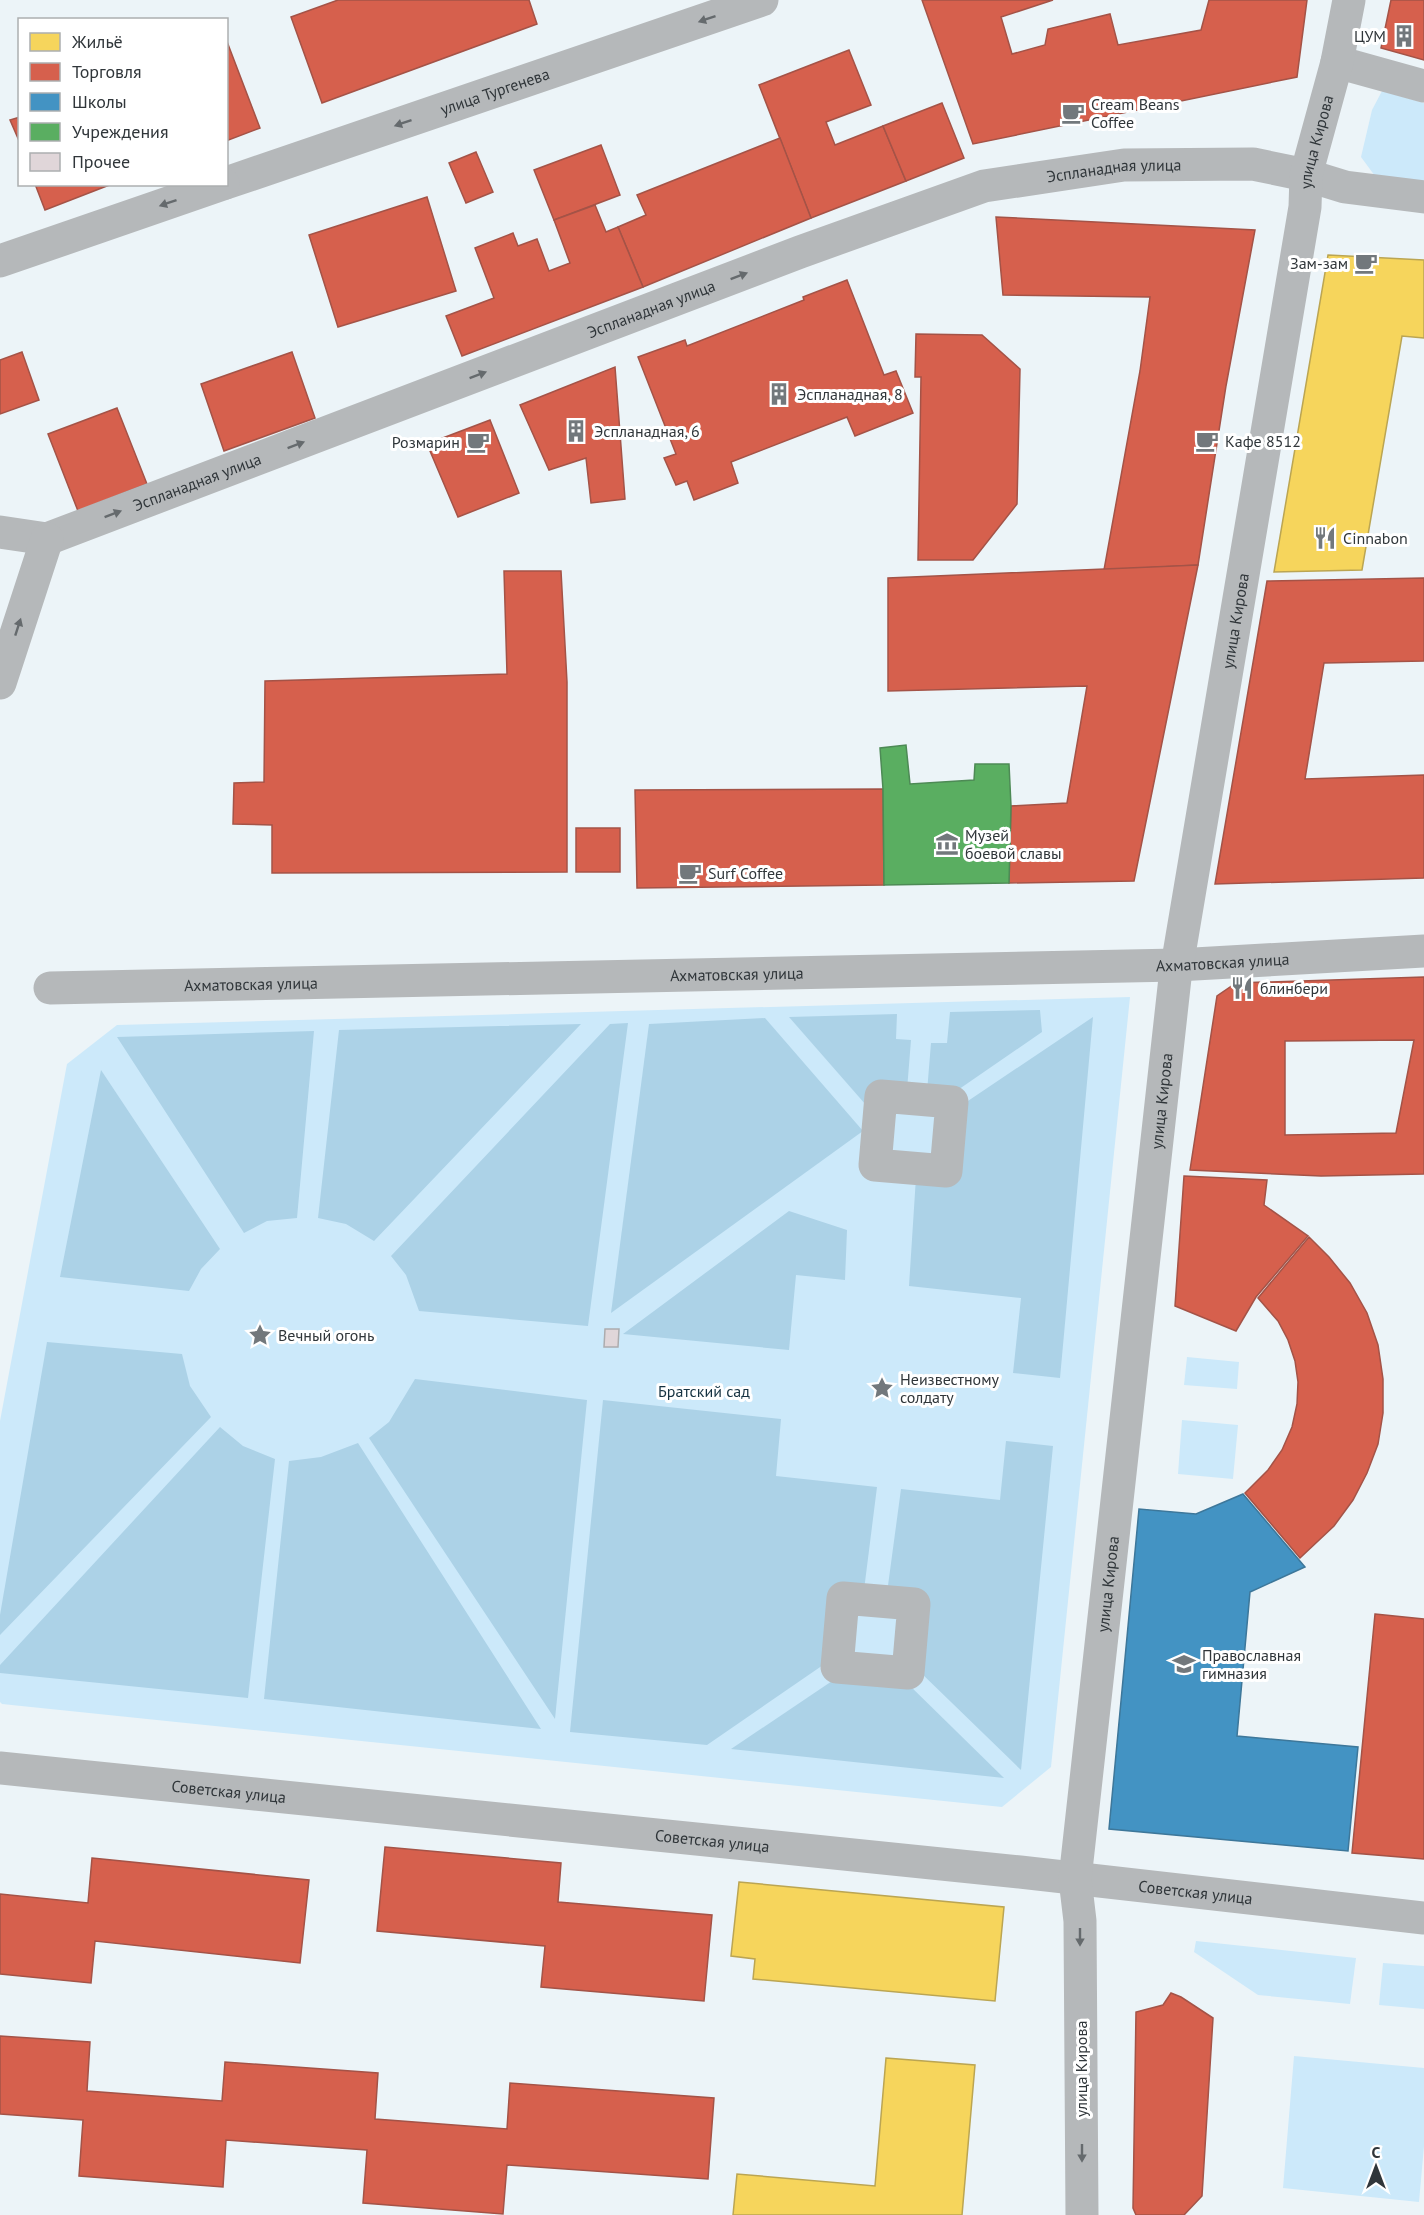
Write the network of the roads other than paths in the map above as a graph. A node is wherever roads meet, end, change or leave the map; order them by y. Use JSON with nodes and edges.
{"nodes":[{"id":1,"x":762,"y":0,"type":"edge"},
{"id":2,"x":1349,"y":0,"type":"edge"},
{"id":3,"x":1337,"y":62,"type":"junction"},
{"id":4,"x":1424,"y":86,"type":"edge"},
{"id":5,"x":1306,"y":175,"type":"junction"},
{"id":6,"x":228,"y":183,"type":"edge"},
{"id":7,"x":219,"y":186,"type":"edge"},
{"id":8,"x":1424,"y":197,"type":"edge"},
{"id":9,"x":0,"y":261,"type":"edge"},
{"id":10,"x":0,"y":532,"type":"edge"},
{"id":11,"x":46,"y":538,"type":"junction"},
{"id":12,"x":0,"y":683,"type":"edge"},
{"id":13,"x":1424,"y":951,"type":"edge"},
{"id":14,"x":1177,"y":965,"type":"junction"},
{"id":15,"x":50,"y":988,"type":"dead end"},
{"id":16,"x":0,"y":1768,"type":"edge"},
{"id":17,"x":1075,"y":1879,"type":"junction"},
{"id":18,"x":1424,"y":1918,"type":"edge"},
{"id":19,"x":1082,"y":2215,"type":"edge"}],
"edges":[{"from":1,"to":6,"type":"street","name":"улица Тургенева","one_way":true},
{"from":2,"to":3,"type":"street","name":"улица Кирова"},
{"from":3,"to":4,"type":"street"},
{"from":3,"to":5,"type":"street","name":"улица Кирова"},
{"from":5,"to":8,"type":"street","name":"Эспланадная улица"},
{"from":11,"to":5,"type":"street","name":"Эспланадная улица","one_way":true},
{"from":5,"to":14,"type":"street","name":"улица Кирова"},
{"from":7,"to":9,"type":"street","name":"улица Тургенева","one_way":true},
{"from":10,"to":11,"type":"street"},
{"from":12,"to":11,"type":"street","one_way":true},
{"from":13,"to":14,"type":"street","name":"Ахматовская улица"},
{"from":14,"to":15,"type":"street","name":"Ахматовская улица"},
{"from":14,"to":17,"type":"street","name":"улица Кирова"},
{"from":16,"to":17,"type":"street","name":"Советская улица"},
{"from":17,"to":18,"type":"street","name":"Советская улица"},
{"from":17,"to":19,"type":"street","name":"улица Кирова","one_way":true}]}
